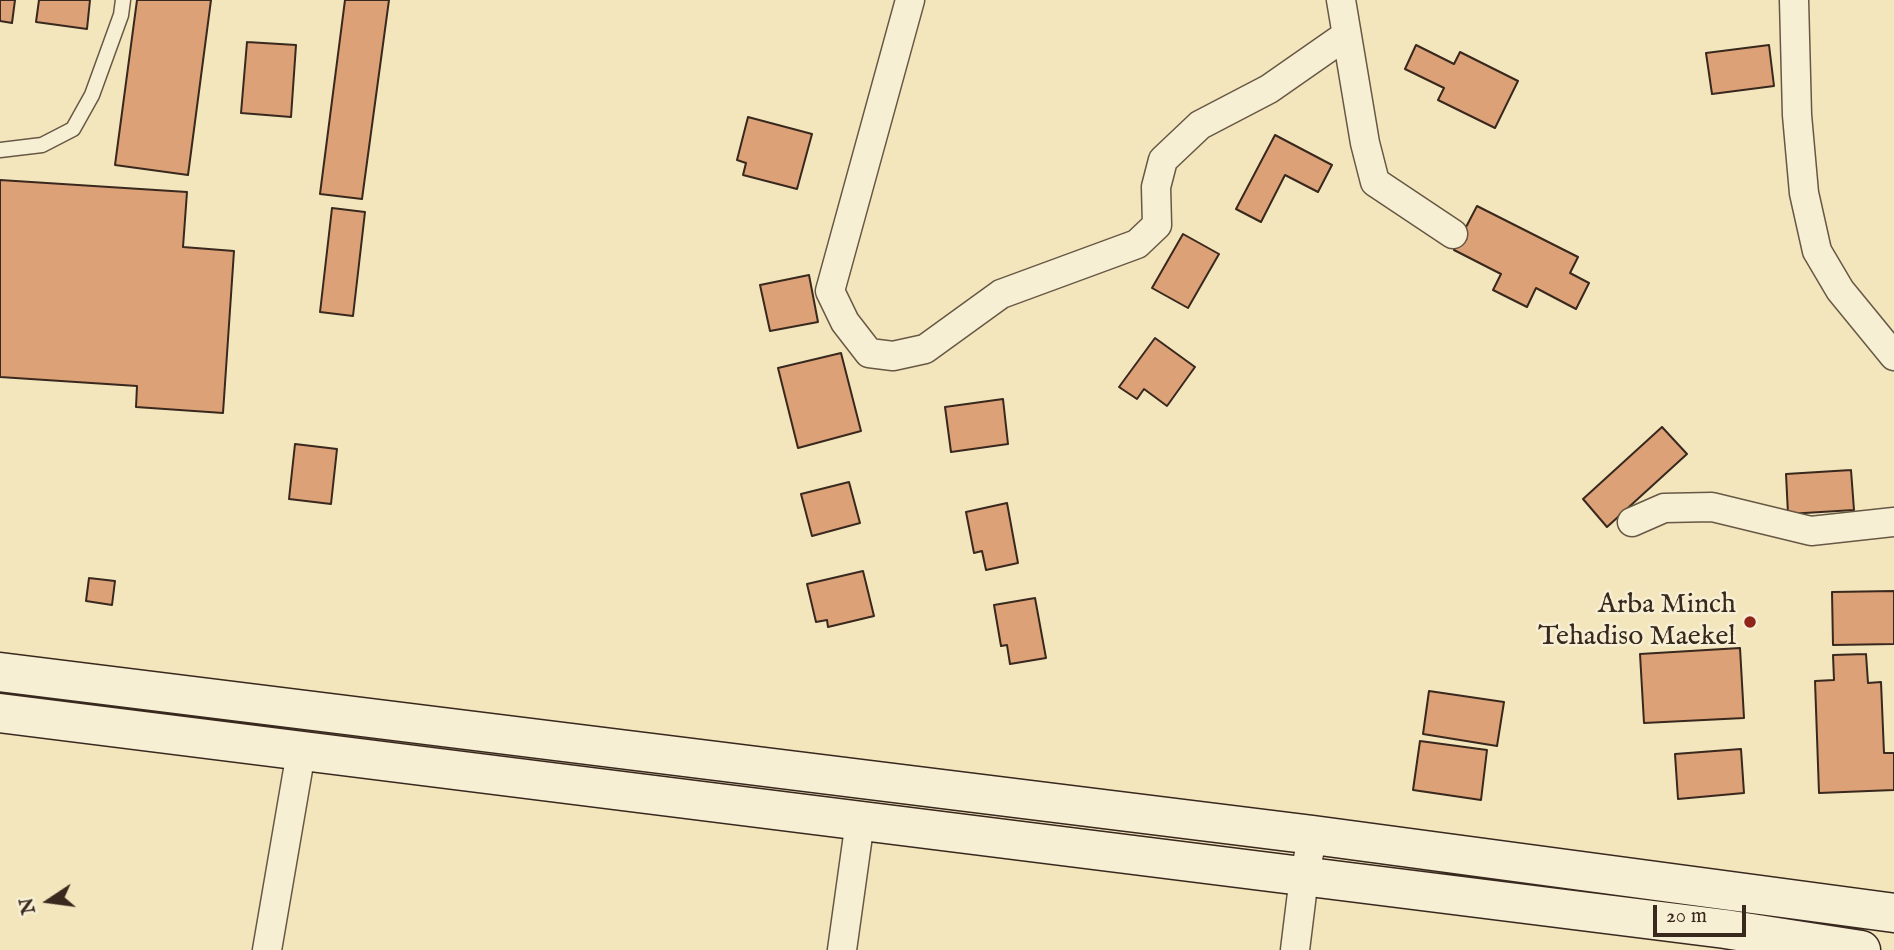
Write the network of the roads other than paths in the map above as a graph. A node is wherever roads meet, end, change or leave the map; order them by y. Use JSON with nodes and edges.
{"nodes":[{"id":1,"x":123,"y":0,"type":"edge"},
{"id":2,"x":910,"y":0,"type":"edge"},
{"id":3,"x":1341,"y":0,"type":"edge"},
{"id":4,"x":1794,"y":0,"type":"edge"},
{"id":5,"x":1345,"y":36,"type":"junction"},
{"id":6,"x":0,"y":150,"type":"edge"},
{"id":7,"x":1453,"y":234,"type":"dead end"},
{"id":8,"x":1894,"y":356,"type":"edge"},
{"id":9,"x":1632,"y":522,"type":"dead end"},
{"id":10,"x":1894,"y":522,"type":"edge"},
{"id":11,"x":0,"y":672,"type":"edge"},
{"id":12,"x":0,"y":713,"type":"edge"},
{"id":13,"x":301,"y":752,"type":"junction"},
{"id":14,"x":860,"y":821,"type":"junction"},
{"id":15,"x":1313,"y":835,"type":"junction"},
{"id":16,"x":1304,"y":877,"type":"junction"},
{"id":17,"x":1894,"y":913,"type":"edge"},
{"id":18,"x":1724,"y":940,"type":"edge"},
{"id":19,"x":267,"y":950,"type":"edge"},
{"id":20,"x":842,"y":950,"type":"edge"},
{"id":21,"x":1295,"y":950,"type":"edge"},
{"id":22,"x":1861,"y":950,"type":"edge"}],
"edges":[{"from":1,"to":6,"type":"lane"},
{"from":2,"to":5,"type":"street"},
{"from":3,"to":5,"type":"street"},
{"from":4,"to":8,"type":"street"},
{"from":5,"to":7,"type":"street"},
{"from":9,"to":10,"type":"street"},
{"from":11,"to":15,"type":"main road"},
{"from":12,"to":13,"type":"main road"},
{"from":13,"to":14,"type":"main road"},
{"from":13,"to":19,"type":"street"},
{"from":14,"to":16,"type":"main road"},
{"from":14,"to":20,"type":"street"},
{"from":15,"to":16,"type":"street"},
{"from":15,"to":17,"type":"main road"},
{"from":16,"to":18,"type":"main road"},
{"from":16,"to":21,"type":"street"},
{"from":18,"to":22,"type":"main road"}]}
